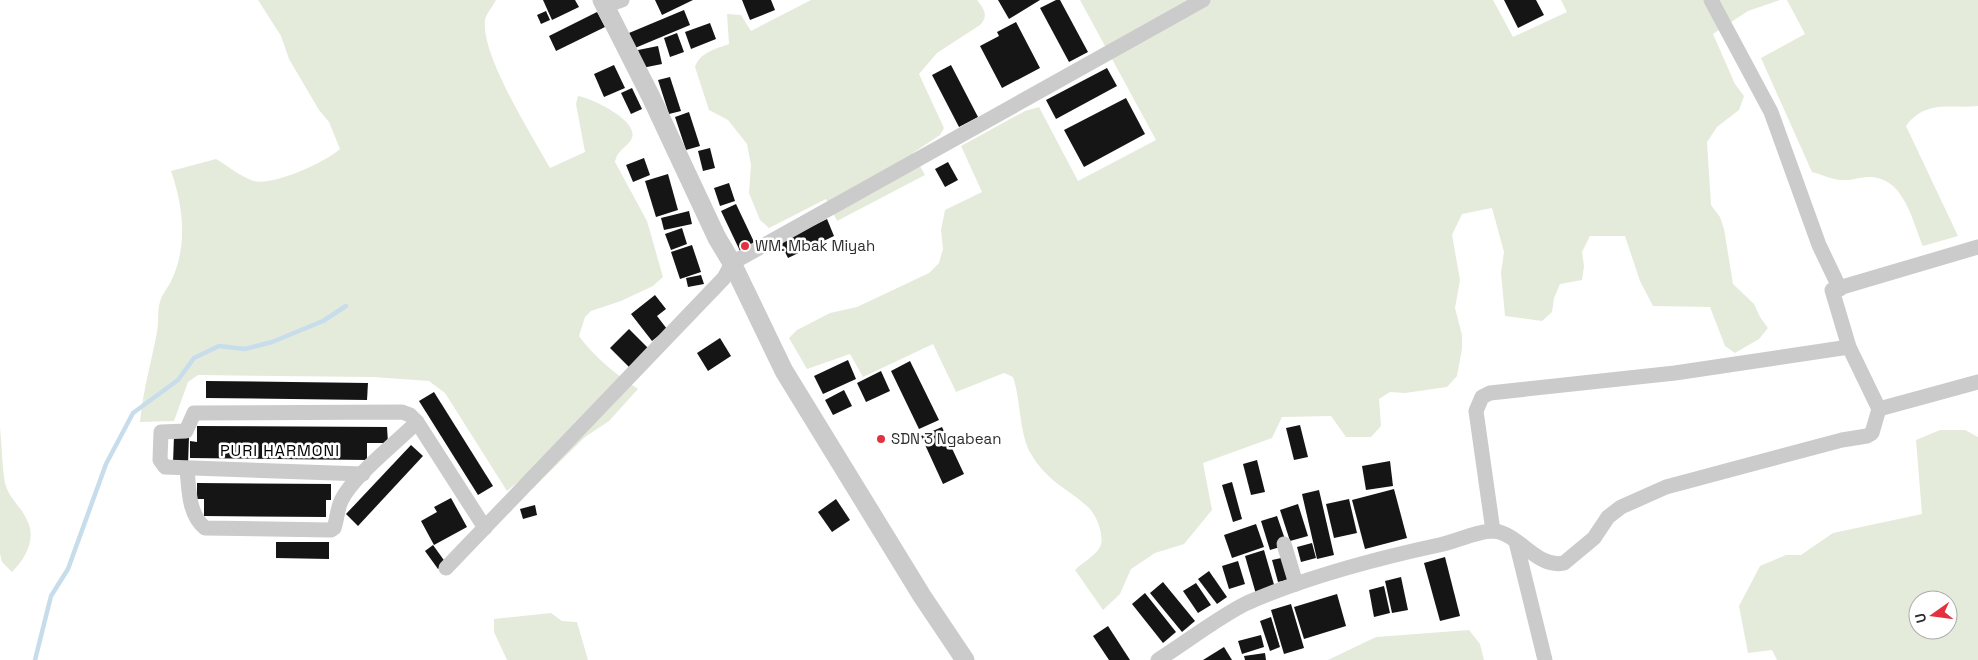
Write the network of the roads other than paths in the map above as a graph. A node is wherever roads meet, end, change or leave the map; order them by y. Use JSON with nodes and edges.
{"nodes":[{"id":1,"x":1202,"y":0,"type":"edge"},
{"id":2,"x":1711,"y":0,"type":"edge"},
{"id":3,"x":610,"y":2,"type":"edge"},
{"id":4,"x":1978,"y":247,"type":"edge"},
{"id":5,"x":732,"y":263,"type":"junction"},
{"id":6,"x":1840,"y":289,"type":"junction"},
{"id":7,"x":1849,"y":347,"type":"junction"},
{"id":8,"x":1978,"y":382,"type":"edge"},
{"id":9,"x":1879,"y":409,"type":"junction"},
{"id":10,"x":417,"y":422,"type":"junction"},
{"id":11,"x":187,"y":468,"type":"junction"},
{"id":12,"x":363,"y":474,"type":"junction"},
{"id":13,"x":485,"y":528,"type":"junction"},
{"id":14,"x":1493,"y":531,"type":"junction"},
{"id":15,"x":1516,"y":542,"type":"junction"},
{"id":16,"x":1284,"y":544,"type":"dead end"},
{"id":17,"x":446,"y":568,"type":"dead end"},
{"id":18,"x":1296,"y":584,"type":"junction"},
{"id":19,"x":965,"y":660,"type":"edge"},
{"id":20,"x":1158,"y":660,"type":"edge"},
{"id":21,"x":1545,"y":660,"type":"edge"}],
"edges":[{"from":1,"to":5,"type":"street"},
{"from":2,"to":6,"type":"street"},
{"from":3,"to":5,"type":"street"},
{"from":4,"to":6,"type":"street"},
{"from":5,"to":13,"type":"street"},
{"from":5,"to":19,"type":"street"},
{"from":6,"to":7,"type":"street"},
{"from":7,"to":9,"type":"street"},
{"from":7,"to":14,"type":"street"},
{"from":8,"to":9,"type":"street"},
{"from":9,"to":15,"type":"street"},
{"from":10,"to":11,"type":"street"},
{"from":10,"to":12,"type":"street"},
{"from":10,"to":13,"type":"street"},
{"from":11,"to":12,"type":"street"},
{"from":11,"to":12,"type":"street"},
{"from":13,"to":17,"type":"street"},
{"from":14,"to":15,"type":"street"},
{"from":14,"to":18,"type":"street"},
{"from":15,"to":21,"type":"street"},
{"from":16,"to":18,"type":"street"},
{"from":18,"to":20,"type":"street"}]}
